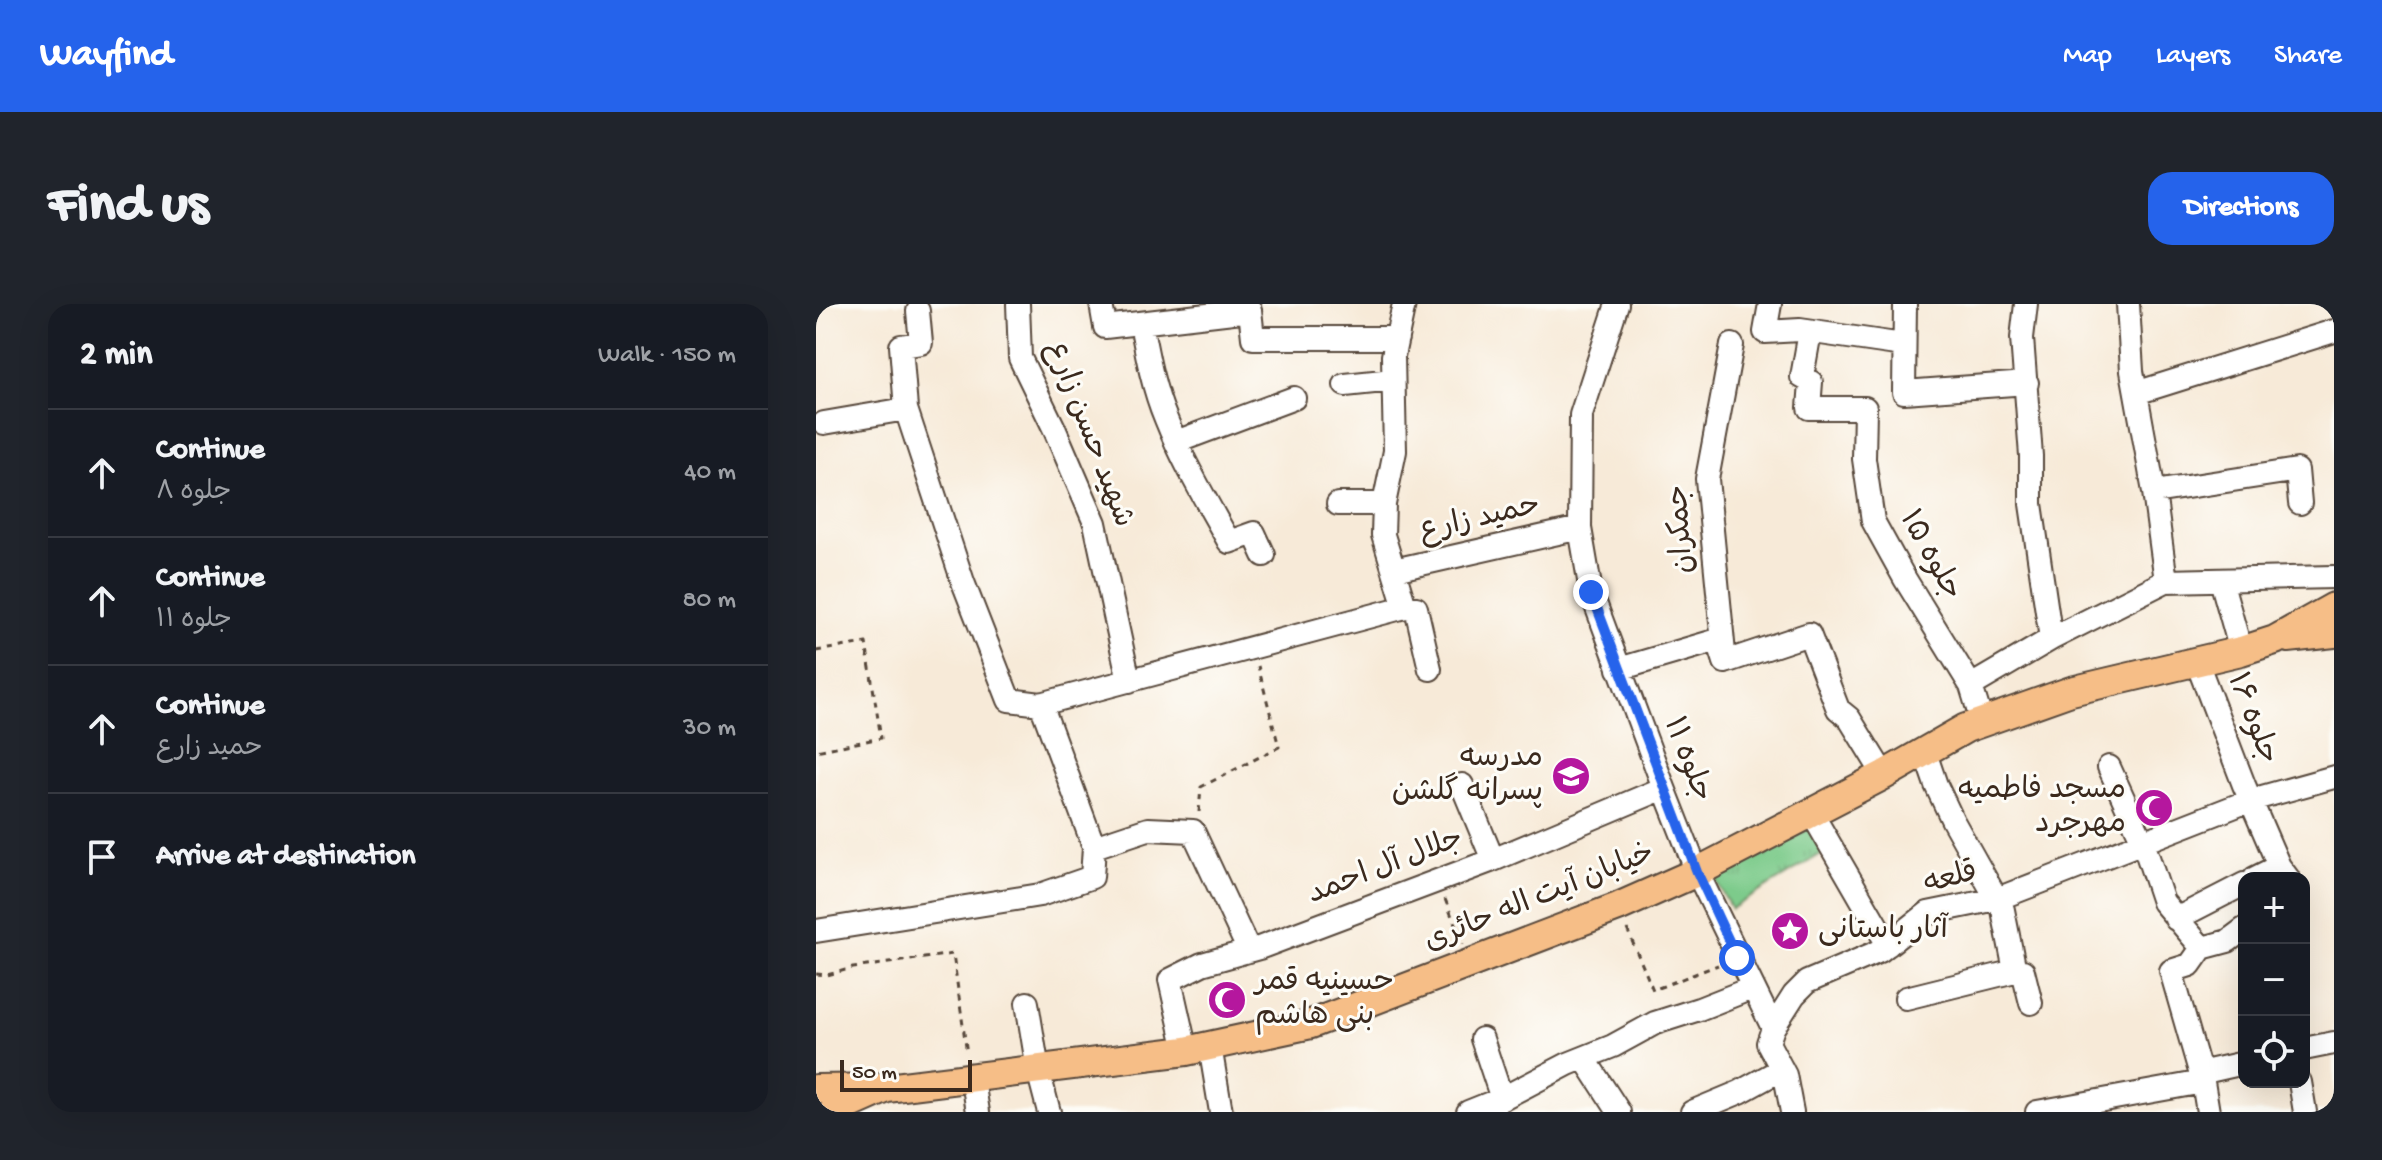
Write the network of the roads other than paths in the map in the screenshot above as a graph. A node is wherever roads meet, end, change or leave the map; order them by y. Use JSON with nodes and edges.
{"nodes":[{"id":1,"x":1018,"y":304,"type":"edge"},
{"id":2,"x":1101,"y":304,"type":"edge"},
{"id":3,"x":1404,"y":304,"type":"edge"},
{"id":4,"x":1617,"y":304,"type":"edge"},
{"id":5,"x":1770,"y":304,"type":"edge"},
{"id":6,"x":1905,"y":304,"type":"edge"},
{"id":7,"x":2026,"y":304,"type":"edge"},
{"id":8,"x":2128,"y":304,"type":"edge"},
{"id":9,"x":918,"y":311,"type":"dead end"},
{"id":10,"x":1141,"y":323,"type":"junction"},
{"id":11,"x":2334,"y":331,"type":"edge"},
{"id":12,"x":1810,"y":332,"type":"junction"},
{"id":13,"x":1397,"y":338,"type":"junction"},
{"id":14,"x":1732,"y":345,"type":"dead end"},
{"id":15,"x":1903,"y":345,"type":"junction"},
{"id":16,"x":1393,"y":380,"type":"junction"},
{"id":17,"x":2027,"y":383,"type":"junction"},
{"id":18,"x":1345,"y":385,"type":"dead end"},
{"id":19,"x":2136,"y":393,"type":"junction"},
{"id":20,"x":1294,"y":398,"type":"dead end"},
{"id":21,"x":906,"y":409,"type":"junction"},
{"id":22,"x":824,"y":423,"type":"dead end"},
{"id":23,"x":1176,"y":442,"type":"junction"},
{"id":24,"x":2154,"y":492,"type":"junction"},
{"id":25,"x":2300,"y":503,"type":"dead end"},
{"id":26,"x":1338,"y":504,"type":"dead end"},
{"id":27,"x":1384,"y":504,"type":"junction"},
{"id":28,"x":1580,"y":528,"type":"junction"},
{"id":29,"x":1264,"y":555,"type":"dead end"},
{"id":30,"x":1394,"y":570,"type":"junction"},
{"id":31,"x":2334,"y":577,"type":"edge"},
{"id":32,"x":2221,"y":580,"type":"junction"},
{"id":33,"x":2166,"y":581,"type":"junction"},
{"id":34,"x":1405,"y":607,"type":"junction"},
{"id":35,"x":2334,"y":607,"type":"edge"},
{"id":36,"x":2334,"y":633,"type":"edge"},
{"id":37,"x":2051,"y":639,"type":"junction"},
{"id":38,"x":2275,"y":640,"type":"junction"},
{"id":39,"x":2241,"y":651,"type":"junction"},
{"id":40,"x":2196,"y":660,"type":"junction"},
{"id":41,"x":1725,"y":662,"type":"junction"},
{"id":42,"x":1430,"y":669,"type":"dead end"},
{"id":43,"x":1619,"y":669,"type":"junction"},
{"id":44,"x":1129,"y":681,"type":"junction"},
{"id":45,"x":1971,"y":686,"type":"junction"},
{"id":46,"x":1041,"y":704,"type":"junction"},
{"id":47,"x":1982,"y":722,"type":"junction"},
{"id":48,"x":1924,"y":750,"type":"junction"},
{"id":49,"x":2109,"y":767,"type":"dead end"},
{"id":50,"x":1884,"y":775,"type":"junction"},
{"id":51,"x":2334,"y":777,"type":"edge"},
{"id":52,"x":1462,"y":785,"type":"dead end"},
{"id":53,"x":1664,"y":788,"type":"junction"},
{"id":54,"x":2251,"y":800,"type":"junction"},
{"id":55,"x":1811,"y":812,"type":"junction"},
{"id":56,"x":2143,"y":842,"type":"junction"},
{"id":57,"x":1094,"y":847,"type":"junction"},
{"id":58,"x":1493,"y":860,"type":"junction"},
{"id":59,"x":1697,"y":872,"type":"junction"},
{"id":60,"x":2283,"y":872,"type":"edge"},
{"id":61,"x":2238,"y":887,"type":"edge"},
{"id":62,"x":1997,"y":899,"type":"junction"},
{"id":63,"x":2176,"y":919,"type":"junction"},
{"id":64,"x":816,"y":931,"type":"edge"},
{"id":65,"x":2238,"y":934,"type":"edge"},
{"id":66,"x":1888,"y":945,"type":"junction"},
{"id":67,"x":2202,"y":948,"type":"junction"},
{"id":68,"x":1249,"y":951,"type":"junction"},
{"id":69,"x":2015,"y":971,"type":"junction"},
{"id":70,"x":1752,"y":988,"type":"junction"},
{"id":71,"x":1906,"y":998,"type":"dead end"},
{"id":72,"x":1027,"y":1003,"type":"dead end"},
{"id":73,"x":2031,"y":1003,"type":"dead end"},
{"id":74,"x":1770,"y":1035,"type":"junction"},
{"id":75,"x":1482,"y":1039,"type":"dead end"},
{"id":76,"x":2334,"y":1043,"type":"edge"},
{"id":77,"x":1198,"y":1048,"type":"junction"},
{"id":78,"x":2310,"y":1048,"type":"edge"},
{"id":79,"x":1584,"y":1058,"type":"junction"},
{"id":80,"x":2238,"y":1065,"type":"edge"},
{"id":81,"x":1782,"y":1069,"type":"junction"},
{"id":82,"x":1038,"y":1070,"type":"junction"},
{"id":83,"x":2201,"y":1077,"type":"junction"},
{"id":84,"x":970,"y":1078,"type":"junction"},
{"id":85,"x":887,"y":1088,"type":"junction"},
{"id":86,"x":2301,"y":1088,"type":"edge"},
{"id":87,"x":816,"y":1089,"type":"edge"},
{"id":88,"x":1502,"y":1099,"type":"junction"},
{"id":89,"x":1473,"y":1111,"type":"edge"},
{"id":90,"x":833,"y":1112,"type":"edge"},
{"id":91,"x":978,"y":1112,"type":"edge"},
{"id":92,"x":1049,"y":1112,"type":"edge"},
{"id":93,"x":1221,"y":1112,"type":"edge"},
{"id":94,"x":1619,"y":1112,"type":"edge"},
{"id":95,"x":1692,"y":1112,"type":"edge"},
{"id":96,"x":1792,"y":1112,"type":"edge"},
{"id":97,"x":2037,"y":1112,"type":"edge"},
{"id":98,"x":2208,"y":1112,"type":"edge"},
{"id":99,"x":2305,"y":1112,"type":"edge"}],
"edges":[{"from":1,"to":44,"type":"street","name":"شهید حسن زارع"},
{"from":2,"to":10,"type":"street"},
{"from":3,"to":13,"type":"street"},
{"from":4,"to":28,"type":"street","name":"حمید زارع"},
{"from":5,"to":12,"type":"street"},
{"from":6,"to":15,"type":"street"},
{"from":7,"to":17,"type":"street"},
{"from":8,"to":19,"type":"street"},
{"from":9,"to":21,"type":"street"},
{"from":10,"to":13,"type":"street"},
{"from":10,"to":23,"type":"street"},
{"from":11,"to":19,"type":"street"},
{"from":12,"to":15,"type":"street"},
{"from":12,"to":45,"type":"street","name":"جلوه ۱۵"},
{"from":13,"to":16,"type":"street"},
{"from":14,"to":41,"type":"street","name":"جمکران"},
{"from":15,"to":17,"type":"street"},
{"from":16,"to":18,"type":"street"},
{"from":16,"to":27,"type":"street"},
{"from":17,"to":37,"type":"street"},
{"from":19,"to":24,"type":"street"},
{"from":20,"to":23,"type":"street"},
{"from":21,"to":22,"type":"street"},
{"from":21,"to":46,"type":"street"},
{"from":23,"to":29,"type":"street"},
{"from":24,"to":25,"type":"street"},
{"from":24,"to":33,"type":"street"},
{"from":26,"to":27,"type":"street"},
{"from":27,"to":30,"type":"street"},
{"from":28,"to":30,"type":"street","name":"حمید زارع"},
{"from":28,"to":43,"type":"street","name":"حمید زارع"},
{"from":30,"to":34,"type":"street"},
{"from":31,"to":32,"type":"street"},
{"from":32,"to":33,"type":"street"},
{"from":32,"to":39,"type":"street"},
{"from":33,"to":37,"type":"street"},
{"from":34,"to":42,"type":"street"},
{"from":34,"to":44,"type":"street"},
{"from":35,"to":38,"type":"main road"},
{"from":36,"to":38,"type":"main road"},
{"from":37,"to":45,"type":"street"},
{"from":38,"to":39,"type":"main road","name":"خیابان آیت اله حائری"},
{"from":39,"to":40,"type":"main road","name":"خیابان آیت اله حائری"},
{"from":40,"to":47,"type":"main road","name":"خیابان آیت اله حائری"},
{"from":40,"to":54,"type":"street","name":"جلوه ۱۶"},
{"from":41,"to":43,"type":"street"},
{"from":41,"to":50,"type":"street"},
{"from":43,"to":53,"type":"street","name":"جلوه ۱۱"},
{"from":44,"to":46,"type":"street"},
{"from":45,"to":47,"type":"street","name":"جلوه ۱۵"},
{"from":46,"to":57,"type":"street"},
{"from":47,"to":48,"type":"main road","name":"خیابان آیت اله حائری"},
{"from":48,"to":50,"type":"main road","name":"خیابان آیت اله حائری"},
{"from":48,"to":62,"type":"street"},
{"from":49,"to":56,"type":"street"},
{"from":50,"to":55,"type":"main road","name":"خیابان آیت اله حائری"},
{"from":51,"to":54,"type":"street","name":"قلعه"},
{"from":52,"to":58,"type":"street"},
{"from":53,"to":58,"type":"street","name":"جلال آل احمد"},
{"from":53,"to":59,"type":"street","name":"جلوه ۱۱"},
{"from":54,"to":56,"type":"street","name":"قلعه"},
{"from":54,"to":60,"type":"street","name":"جلوه ۱۶"},
{"from":55,"to":59,"type":"main road","name":"خیابان آیت اله حائری"},
{"from":55,"to":66,"type":"street"},
{"from":56,"to":62,"type":"street","name":"قلعه"},
{"from":56,"to":63,"type":"street"},
{"from":57,"to":64,"type":"street"},
{"from":57,"to":68,"type":"street"},
{"from":58,"to":68,"type":"street","name":"جلال آل احمد"},
{"from":59,"to":70,"type":"street","name":"جلوه ۱۱"},
{"from":59,"to":77,"type":"main road","name":"خیابان آیت اله حائری"},
{"from":61,"to":63,"type":"street"},
{"from":62,"to":66,"type":"street","name":"قلعه"},
{"from":62,"to":69,"type":"street"},
{"from":63,"to":67,"type":"street"},
{"from":65,"to":67,"type":"street"},
{"from":66,"to":74,"type":"street","name":"قلعه"},
{"from":67,"to":83,"type":"street"},
{"from":68,"to":77,"type":"street","name":"جلال آل احمد"},
{"from":69,"to":71,"type":"street"},
{"from":69,"to":73,"type":"street"},
{"from":70,"to":74,"type":"street","name":"جلوه ۱۱"},
{"from":70,"to":79,"type":"street"},
{"from":72,"to":82,"type":"street"},
{"from":74,"to":81,"type":"street","name":"جلوه ۱۱"},
{"from":75,"to":88,"type":"street"},
{"from":76,"to":78,"type":"street"},
{"from":77,"to":82,"type":"main road","name":"خیابان آیت اله حائری"},
{"from":77,"to":93,"type":"street"},
{"from":79,"to":88,"type":"street"},
{"from":79,"to":94,"type":"street"},
{"from":80,"to":83,"type":"street"},
{"from":81,"to":95,"type":"street"},
{"from":81,"to":96,"type":"street","name":"جلوه ۱۱"},
{"from":82,"to":84,"type":"main road","name":"خیابان آیت اله حائری"},
{"from":82,"to":92,"type":"street"},
{"from":83,"to":97,"type":"street"},
{"from":83,"to":98,"type":"street"},
{"from":84,"to":85,"type":"main road","name":"خیابان آیت اله حائری"},
{"from":84,"to":91,"type":"street"},
{"from":85,"to":87,"type":"main road"},
{"from":85,"to":90,"type":"main road"},
{"from":86,"to":99,"type":"street"},
{"from":88,"to":89,"type":"street"}]}
